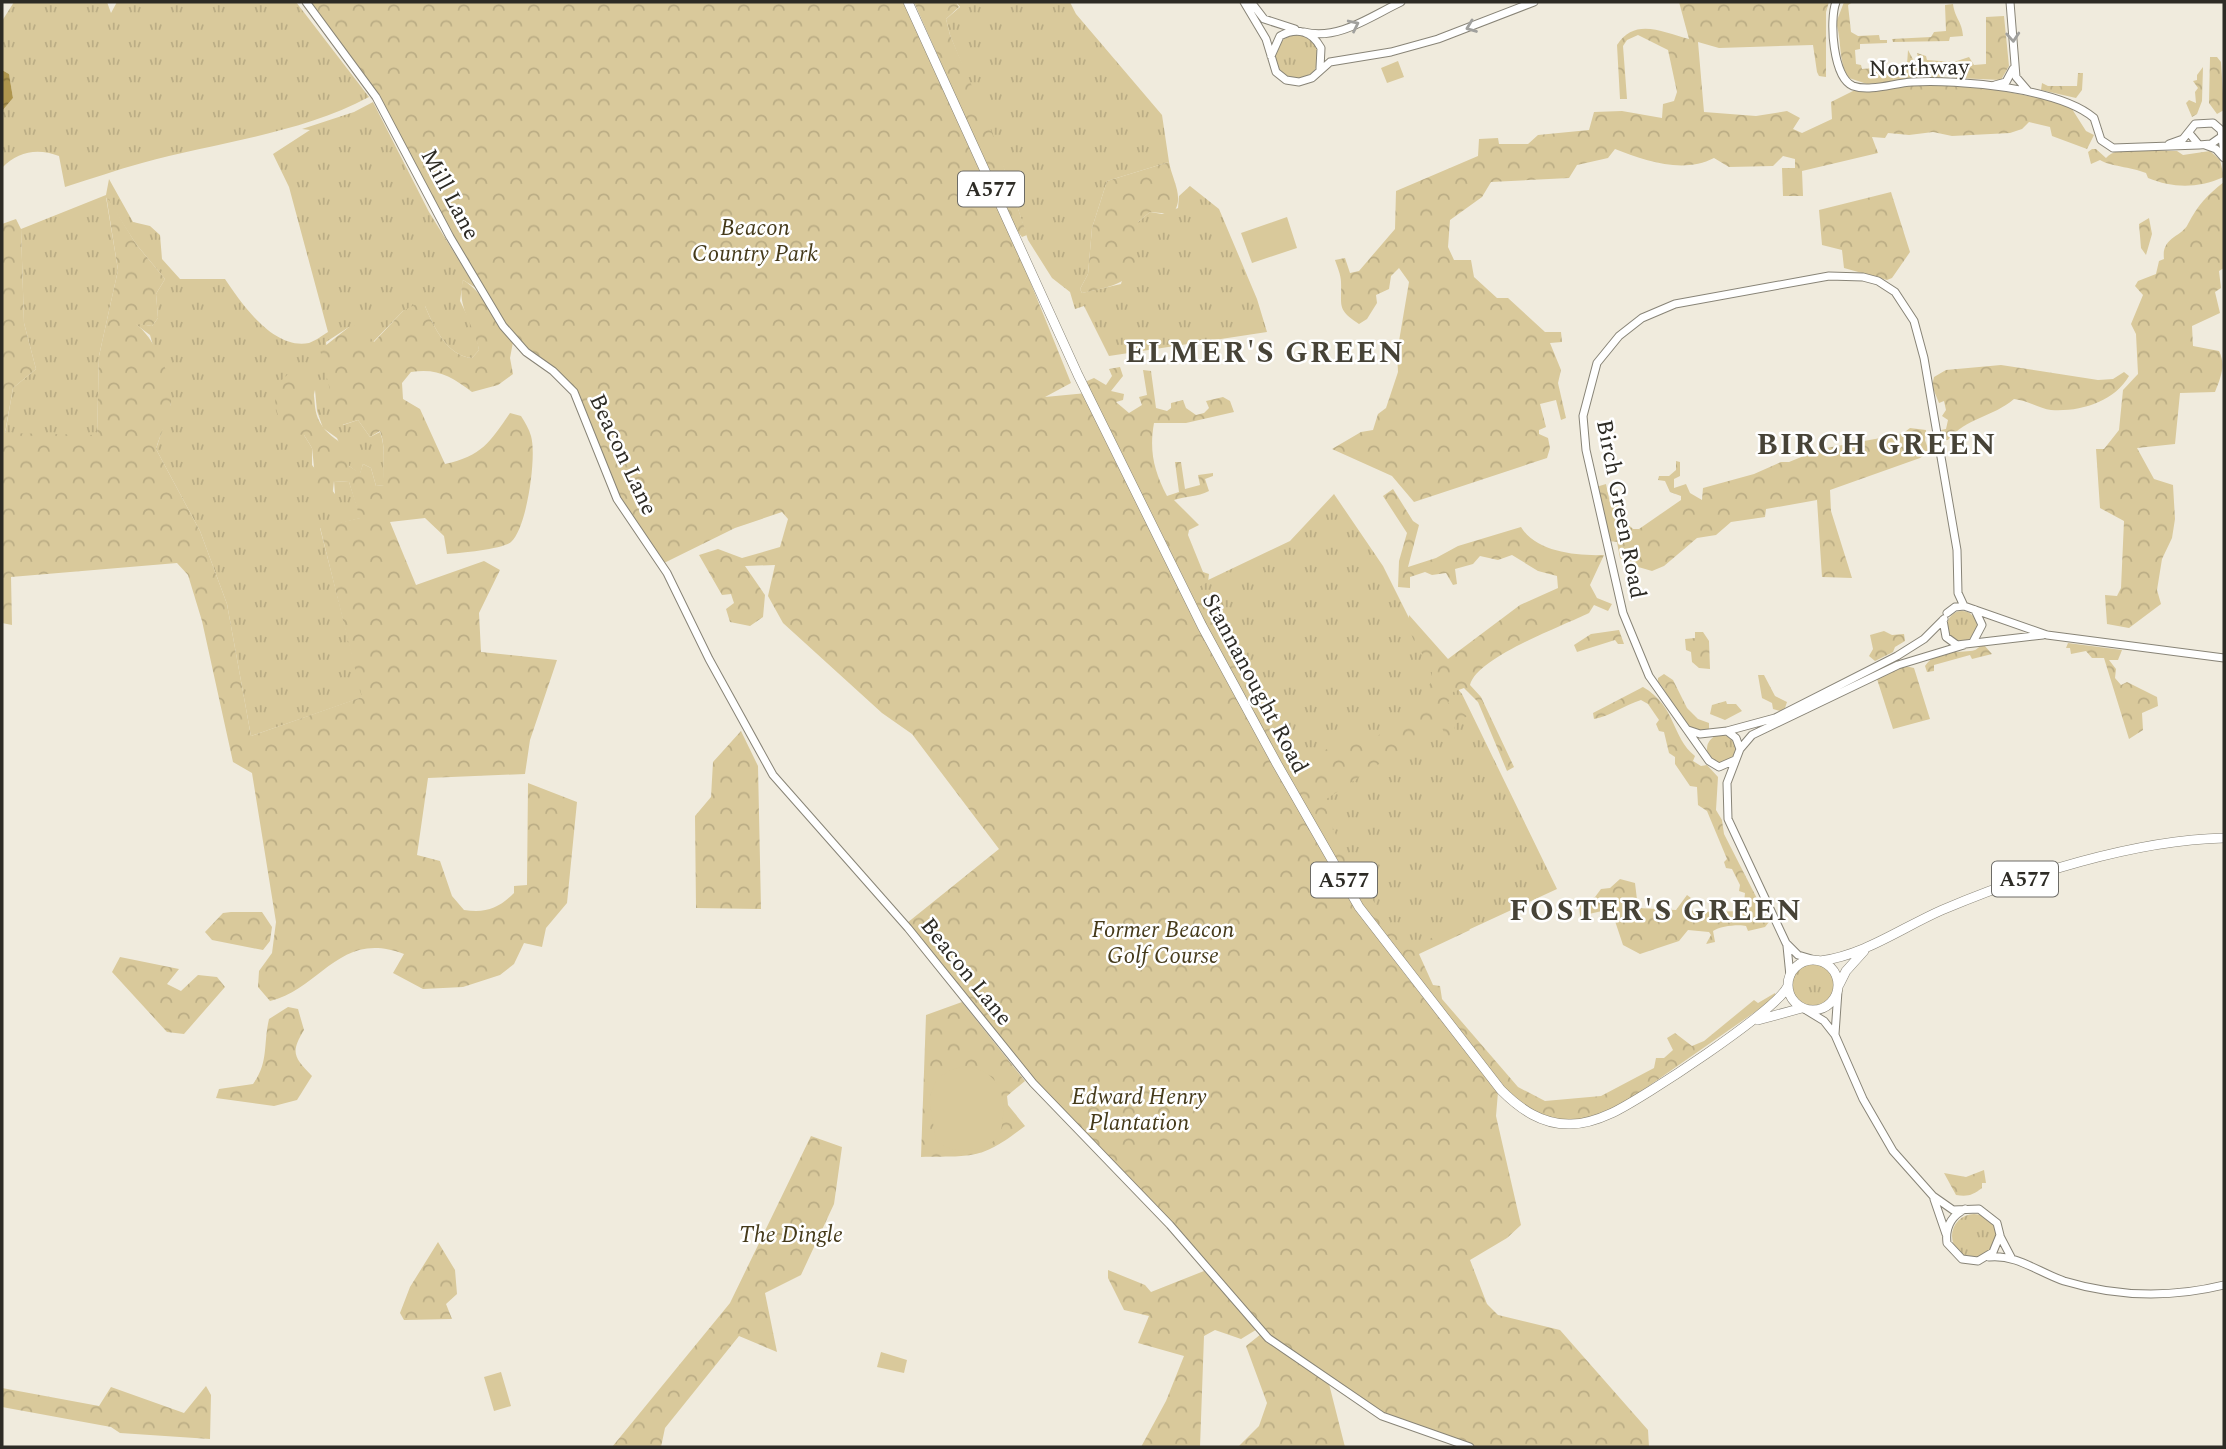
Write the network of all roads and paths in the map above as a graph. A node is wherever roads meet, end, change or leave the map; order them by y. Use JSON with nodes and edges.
{"nodes":[{"id":1,"x":306,"y":2,"type":"edge"},
{"id":2,"x":908,"y":2,"type":"edge"},
{"id":3,"x":1244,"y":2,"type":"edge"},
{"id":4,"x":1251,"y":2,"type":"edge"},
{"id":5,"x":1401,"y":2,"type":"edge"},
{"id":6,"x":1534,"y":2,"type":"edge"},
{"id":7,"x":1836,"y":2,"type":"edge"},
{"id":8,"x":2010,"y":2,"type":"edge"},
{"id":9,"x":1302,"y":31,"type":"junction"},
{"id":10,"x":1271,"y":57,"type":"junction"},
{"id":11,"x":2014,"y":62,"type":"junction"},
{"id":12,"x":1318,"y":71,"type":"junction"},
{"id":13,"x":1990,"y":86,"type":"junction"},
{"id":14,"x":2035,"y":94,"type":"junction"},
{"id":15,"x":2189,"y":133,"type":"junction"},
{"id":16,"x":2221,"y":137,"type":"junction"},
{"id":17,"x":2202,"y":145,"type":"junction"},
{"id":18,"x":2165,"y":146,"type":"junction"},
{"id":19,"x":2224,"y":155,"type":"edge"},
{"id":20,"x":574,"y":392,"type":"joint"},
{"id":21,"x":1958,"y":584,"type":"junction"},
{"id":22,"x":1964,"y":606,"type":"junction"},
{"id":23,"x":1974,"y":609,"type":"junction"},
{"id":24,"x":1945,"y":616,"type":"junction"},
{"id":25,"x":1996,"y":618,"type":"junction"},
{"id":26,"x":2047,"y":635,"type":"junction"},
{"id":27,"x":2007,"y":638,"type":"junction"},
{"id":28,"x":1973,"y":642,"type":"junction"},
{"id":29,"x":1964,"y":645,"type":"junction"},
{"id":30,"x":2224,"y":658,"type":"edge"},
{"id":31,"x":1688,"y":729,"type":"junction"},
{"id":32,"x":1727,"y":731,"type":"junction"},
{"id":33,"x":1714,"y":732,"type":"junction"},
{"id":34,"x":1740,"y":749,"type":"junction"},
{"id":35,"x":1705,"y":756,"type":"junction"},
{"id":36,"x":1735,"y":760,"type":"junction"},
{"id":37,"x":1719,"y":766,"type":"junction"},
{"id":38,"x":1727,"y":783,"type":"junction"},
{"id":39,"x":2220,"y":838,"type":"edge"},
{"id":40,"x":1786,"y":943,"type":"junction"},
{"id":41,"x":1867,"y":948,"type":"junction"},
{"id":42,"x":1817,"y":960,"type":"junction"},
{"id":43,"x":1789,"y":981,"type":"junction"},
{"id":44,"x":1838,"y":989,"type":"junction"},
{"id":45,"x":1804,"y":1009,"type":"junction"},
{"id":46,"x":1750,"y":1023,"type":"junction"},
{"id":47,"x":1835,"y":1035,"type":"junction"},
{"id":48,"x":1933,"y":1196,"type":"junction"},
{"id":49,"x":1965,"y":1209,"type":"junction"},
{"id":50,"x":1946,"y":1235,"type":"junction"},
{"id":51,"x":2000,"y":1235,"type":"junction"},
{"id":52,"x":1988,"y":1257,"type":"junction"},
{"id":53,"x":2014,"y":1258,"type":"junction"},
{"id":54,"x":2224,"y":1285,"type":"edge"},
{"id":55,"x":1470,"y":1447,"type":"edge"}],
"edges":[{"from":1,"to":20,"type":"street","name":"Mill Lane"},
{"from":2,"to":46,"type":"main road","name":"Stannanought Road","number":"A577"},
{"from":3,"to":10,"type":"street"},
{"from":4,"to":9,"type":"street"},
{"from":9,"to":5,"type":"street","one_way":true},
{"from":6,"to":12,"type":"street","one_way":true},
{"from":7,"to":13,"type":"street","name":"Northway"},
{"from":8,"to":11,"type":"street","one_way":true},
{"from":9,"to":10,"type":"street"},
{"from":9,"to":12,"type":"street"},
{"from":10,"to":12,"type":"street"},
{"from":11,"to":13,"type":"street"},
{"from":11,"to":14,"type":"street"},
{"from":13,"to":14,"type":"street","name":"Northway"},
{"from":14,"to":18,"type":"street","name":"Northway"},
{"from":15,"to":16,"type":"street"},
{"from":15,"to":17,"type":"street"},
{"from":15,"to":18,"type":"street","name":"Northway"},
{"from":16,"to":17,"type":"street"},
{"from":16,"to":19,"type":"street"},
{"from":17,"to":18,"type":"street","name":"Northway"},
{"from":17,"to":19,"type":"street"},
{"from":20,"to":55,"type":"street","name":"Beacon Lane"},
{"from":21,"to":22,"type":"street","name":"Birch Green Road"},
{"from":21,"to":24,"type":"street","name":"Birch Green Road"},
{"from":21,"to":31,"type":"street","name":"Birch Green Road"},
{"from":22,"to":23,"type":"street"},
{"from":22,"to":24,"type":"street"},
{"from":23,"to":25,"type":"street"},
{"from":23,"to":28,"type":"street"},
{"from":24,"to":29,"type":"street"},
{"from":24,"to":32,"type":"street"},
{"from":25,"to":26,"type":"street"},
{"from":25,"to":27,"type":"street"},
{"from":26,"to":27,"type":"street"},
{"from":26,"to":30,"type":"street"},
{"from":27,"to":28,"type":"street"},
{"from":28,"to":29,"type":"street"},
{"from":29,"to":34,"type":"street"},
{"from":31,"to":33,"type":"street"},
{"from":31,"to":35,"type":"street","name":"Birch Green Road"},
{"from":32,"to":33,"type":"street"},
{"from":32,"to":34,"type":"street"},
{"from":33,"to":35,"type":"street"},
{"from":34,"to":36,"type":"street"},
{"from":35,"to":37,"type":"street"},
{"from":36,"to":37,"type":"street"},
{"from":36,"to":38,"type":"street"},
{"from":37,"to":38,"type":"street"},
{"from":38,"to":40,"type":"street"},
{"from":39,"to":41,"type":"main road","number":"A577"},
{"from":40,"to":42,"type":"street"},
{"from":40,"to":43,"type":"street"},
{"from":41,"to":42,"type":"main road","number":"A577"},
{"from":41,"to":44,"type":"main road","number":"A577"},
{"from":42,"to":43,"type":"main road","number":"A577"},
{"from":42,"to":44,"type":"main road"},
{"from":43,"to":45,"type":"main road"},
{"from":43,"to":46,"type":"main road","name":"Stannanought Road","number":"A577"},
{"from":44,"to":45,"type":"main road","number":"A577"},
{"from":44,"to":47,"type":"street"},
{"from":45,"to":46,"type":"main road","name":"Stannanought Road","number":"A577"},
{"from":45,"to":47,"type":"street"},
{"from":47,"to":48,"type":"street"},
{"from":48,"to":49,"type":"street"},
{"from":48,"to":50,"type":"street"},
{"from":49,"to":50,"type":"street"},
{"from":49,"to":51,"type":"street"},
{"from":50,"to":52,"type":"street"},
{"from":51,"to":52,"type":"street"},
{"from":51,"to":53,"type":"street"},
{"from":52,"to":53,"type":"street"},
{"from":53,"to":54,"type":"street"}]}
